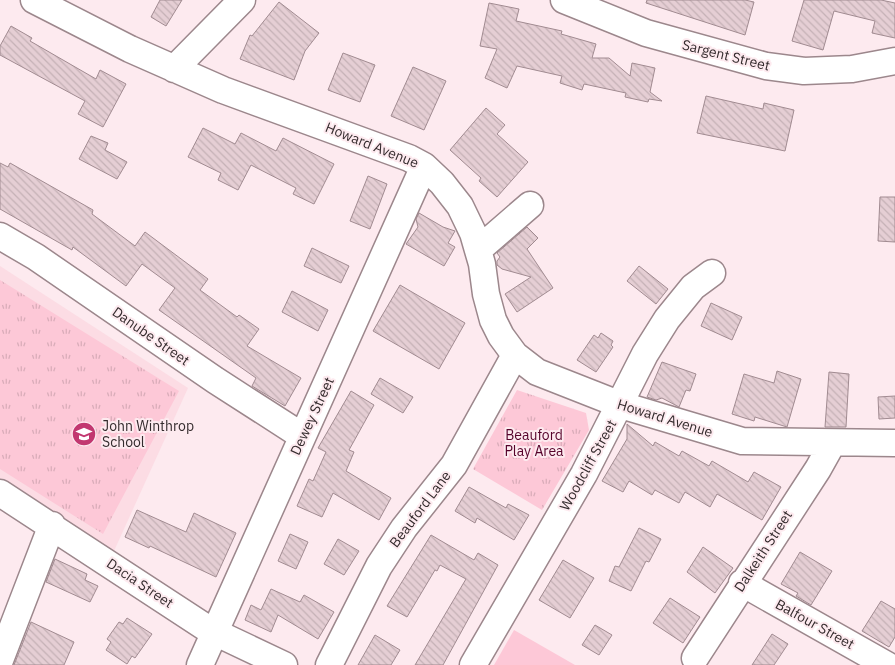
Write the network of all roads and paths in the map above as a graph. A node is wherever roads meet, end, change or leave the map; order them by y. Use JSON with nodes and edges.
{"nodes":[{"id":1,"x":34,"y":0,"type":"edge"},
{"id":2,"x":242,"y":0,"type":"edge"},
{"id":3,"x":564,"y":0,"type":"edge"},
{"id":4,"x":895,"y":61,"type":"edge"},
{"id":5,"x":174,"y":69,"type":"junction"},
{"id":6,"x":424,"y":166,"type":"junction"},
{"id":7,"x":530,"y":205,"type":"dead end"},
{"id":8,"x":0,"y":236,"type":"edge"},
{"id":9,"x":478,"y":250,"type":"junction"},
{"id":10,"x":712,"y":273,"type":"dead end"},
{"id":11,"x":515,"y":355,"type":"junction"},
{"id":12,"x":621,"y":405,"type":"junction"},
{"id":13,"x":302,"y":436,"type":"junction"},
{"id":14,"x":832,"y":444,"type":"junction"},
{"id":15,"x":895,"y":444,"type":"edge"},
{"id":16,"x":0,"y":493,"type":"edge"},
{"id":17,"x":52,"y":525,"type":"junction"},
{"id":18,"x":742,"y":583,"type":"junction"},
{"id":19,"x":214,"y":632,"type":"junction"},
{"id":20,"x":695,"y":658,"type":"dead end"},
{"id":21,"x":0,"y":660,"type":"edge"},
{"id":22,"x":200,"y":665,"type":"edge"},
{"id":23,"x":284,"y":665,"type":"edge"},
{"id":24,"x":329,"y":665,"type":"edge"},
{"id":25,"x":473,"y":665,"type":"edge"},
{"id":26,"x":887,"y":665,"type":"edge"}],
"edges":[{"from":1,"to":5,"type":"street","name":"Howard Avenue"},
{"from":2,"to":5,"type":"street"},
{"from":3,"to":4,"type":"street","name":"Sargent Street"},
{"from":5,"to":6,"type":"street","name":"Howard Avenue"},
{"from":6,"to":9,"type":"street","name":"Howard Avenue"},
{"from":6,"to":13,"type":"street","name":"Dewey Street"},
{"from":7,"to":9,"type":"street"},
{"from":8,"to":13,"type":"street","name":"Danube Street"},
{"from":9,"to":11,"type":"street","name":"Howard Avenue"},
{"from":10,"to":12,"type":"street","name":"Woodcliff Street"},
{"from":11,"to":12,"type":"street","name":"Howard Avenue"},
{"from":11,"to":24,"type":"street","name":"Beauford Lane"},
{"from":12,"to":14,"type":"street","name":"Howard Avenue"},
{"from":12,"to":25,"type":"street","name":"Woodcliff Street"},
{"from":13,"to":19,"type":"street","name":"Dewey Street"},
{"from":14,"to":15,"type":"street","name":"Howard Avenue"},
{"from":14,"to":18,"type":"street","name":"Dalkeith Street"},
{"from":16,"to":17,"type":"street","name":"Dacia Street"},
{"from":17,"to":19,"type":"street","name":"Dacia Street"},
{"from":17,"to":21,"type":"street"},
{"from":18,"to":20,"type":"street","name":"Dalkeith Street"},
{"from":18,"to":26,"type":"street","name":"Balfour Street"},
{"from":19,"to":22,"type":"street","name":"Dewey Street"},
{"from":19,"to":23,"type":"street","name":"Dacia Street"}]}
